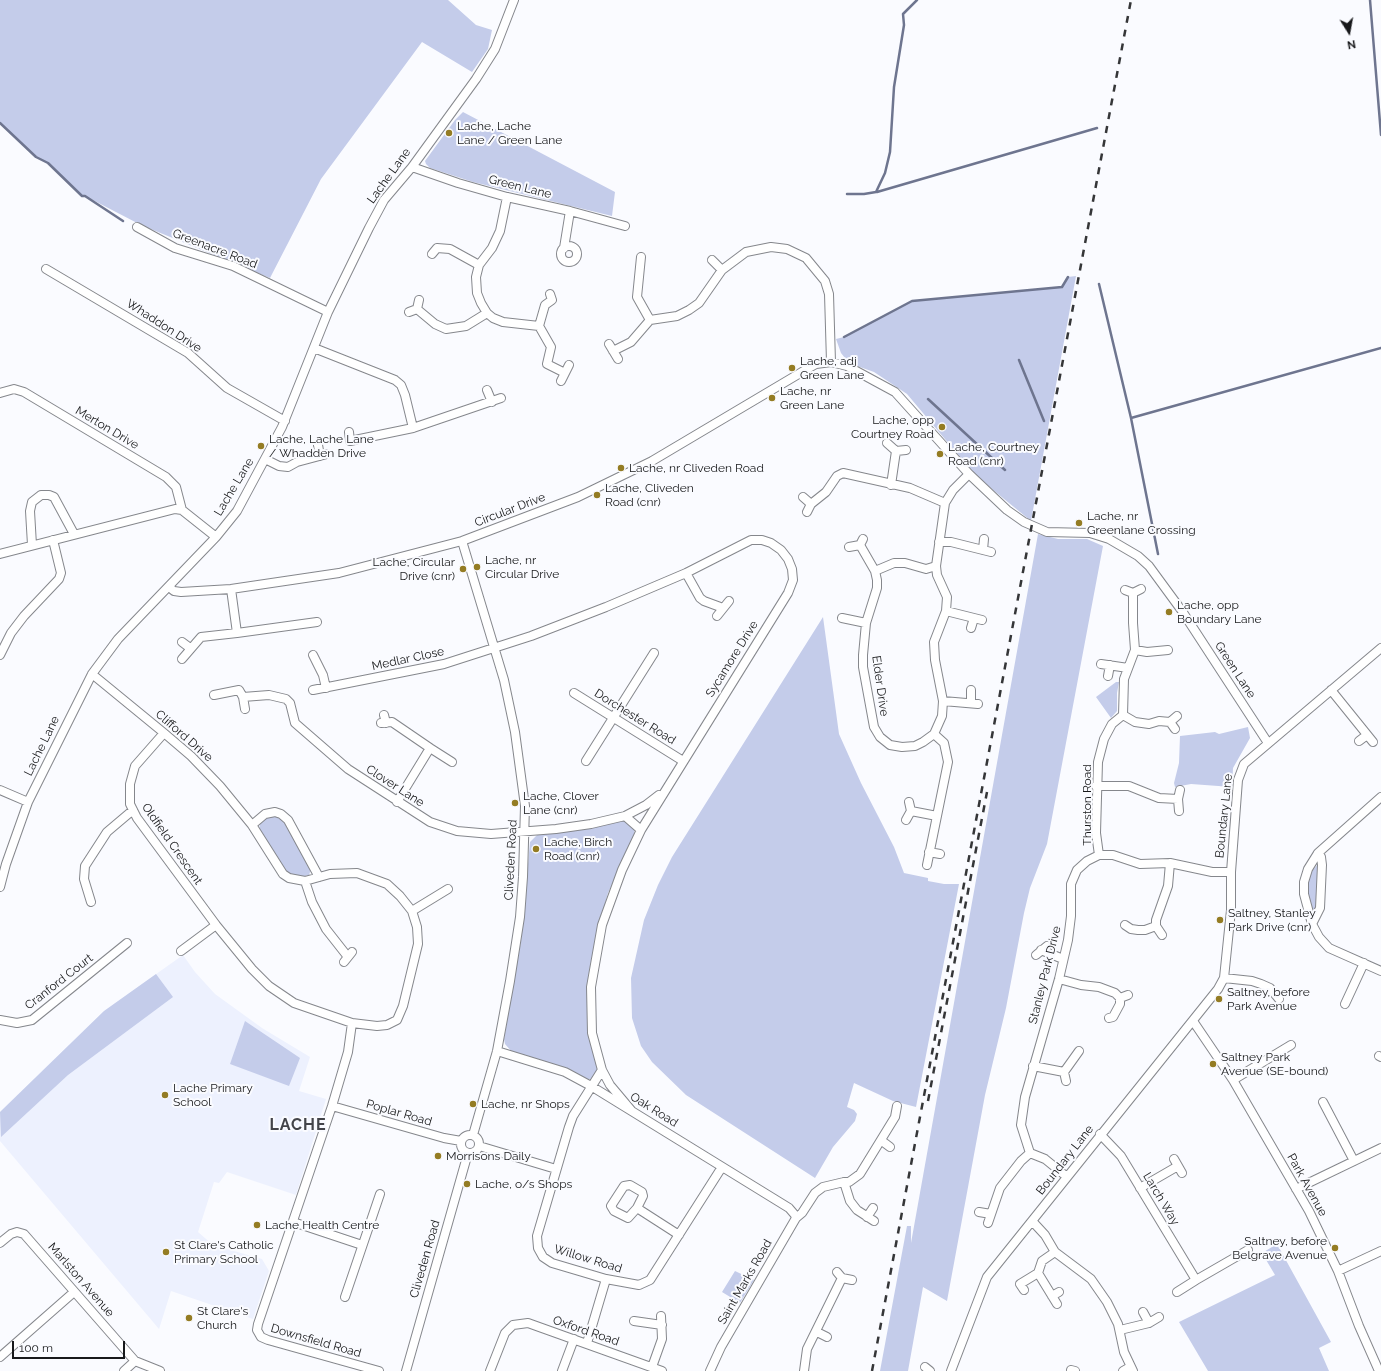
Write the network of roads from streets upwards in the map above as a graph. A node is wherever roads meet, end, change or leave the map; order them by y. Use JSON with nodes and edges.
{"nodes":[{"id":1,"x":514,"y":0,"type":"edge"},
{"id":2,"x":412,"y":166,"type":"junction"},
{"id":3,"x":507,"y":197,"type":"junction"},
{"id":4,"x":570,"y":211,"type":"junction"},
{"id":5,"x":625,"y":226,"type":"dead end"},
{"id":6,"x":137,"y":227,"type":"dead end"},
{"id":7,"x":435,"y":248,"type":"dead end"},
{"id":8,"x":564,"y":248,"type":"dead end"},
{"id":9,"x":640,"y":257,"type":"dead end"},
{"id":10,"x":712,"y":260,"type":"dead end"},
{"id":11,"x":479,"y":266,"type":"junction"},
{"id":12,"x":631,"y":266,"type":"dead end"},
{"id":13,"x":640,"y":267,"type":"junction"},
{"id":14,"x":46,"y":269,"type":"dead end"},
{"id":15,"x":722,"y":270,"type":"junction"},
{"id":16,"x":419,"y":300,"type":"dead end"},
{"id":17,"x":554,"y":300,"type":"dead end"},
{"id":18,"x":418,"y":309,"type":"junction"},
{"id":19,"x":328,"y":312,"type":"junction"},
{"id":20,"x":409,"y":312,"type":"dead end"},
{"id":21,"x":487,"y":313,"type":"junction"},
{"id":22,"x":650,"y":320,"type":"junction"},
{"id":23,"x":539,"y":326,"type":"junction"},
{"id":24,"x":314,"y":348,"type":"junction"},
{"id":25,"x":618,"y":359,"type":"dead end"},
{"id":26,"x":831,"y":362,"type":"junction"},
{"id":27,"x":561,"y":381,"type":"dead end"},
{"id":28,"x":487,"y":390,"type":"dead end"},
{"id":29,"x":0,"y":392,"type":"edge"},
{"id":30,"x":501,"y":398,"type":"dead end"},
{"id":31,"x":492,"y":402,"type":"junction"},
{"id":32,"x":285,"y":421,"type":"junction"},
{"id":33,"x":413,"y":428,"type":"junction"},
{"id":34,"x":349,"y":432,"type":"dead end"},
{"id":35,"x":887,"y":444,"type":"dead end"},
{"id":36,"x":318,"y":445,"type":"dead end"},
{"id":37,"x":906,"y":450,"type":"dead end"},
{"id":38,"x":896,"y":451,"type":"junction"},
{"id":39,"x":265,"y":459,"type":"junction"},
{"id":40,"x":969,"y":474,"type":"junction"},
{"id":41,"x":891,"y":485,"type":"junction"},
{"id":42,"x":803,"y":497,"type":"dead end"},
{"id":43,"x":944,"y":503,"type":"junction"},
{"id":44,"x":811,"y":504,"type":"junction"},
{"id":45,"x":182,"y":510,"type":"junction"},
{"id":46,"x":807,"y":512,"type":"dead end"},
{"id":47,"x":74,"y":534,"type":"junction"},
{"id":48,"x":216,"y":537,"type":"junction"},
{"id":49,"x":984,"y":539,"type":"dead end"},
{"id":50,"x":53,"y":540,"type":"junction"},
{"id":51,"x":462,"y":541,"type":"junction"},
{"id":52,"x":939,"y":542,"type":"junction"},
{"id":53,"x":32,"y":545,"type":"junction"},
{"id":54,"x":849,"y":548,"type":"dead end"},
{"id":55,"x":0,"y":554,"type":"edge"},
{"id":56,"x":936,"y":566,"type":"junction"},
{"id":57,"x":875,"y":571,"type":"junction"},
{"id":58,"x":686,"y":573,"type":"junction"},
{"id":59,"x":169,"y":587,"type":"junction"},
{"id":60,"x":231,"y":589,"type":"junction"},
{"id":61,"x":1133,"y":591,"type":"dead end"},
{"id":62,"x":729,"y":600,"type":"dead end"},
{"id":63,"x":723,"y":608,"type":"junction"},
{"id":64,"x":946,"y":611,"type":"junction"},
{"id":65,"x":717,"y":616,"type":"dead end"},
{"id":66,"x":842,"y":618,"type":"dead end"},
{"id":67,"x":317,"y":622,"type":"dead end"},
{"id":68,"x":866,"y":623,"type":"junction"},
{"id":69,"x":971,"y":628,"type":"dead end"},
{"id":70,"x":237,"y":633,"type":"junction"},
{"id":71,"x":182,"y":642,"type":"dead end"},
{"id":72,"x":494,"y":647,"type":"junction"},
{"id":73,"x":190,"y":648,"type":"junction"},
{"id":74,"x":1381,"y":648,"type":"edge"},
{"id":75,"x":1136,"y":650,"type":"junction"},
{"id":76,"x":1168,"y":650,"type":"dead end"},
{"id":77,"x":654,"y":653,"type":"dead end"},
{"id":78,"x":0,"y":655,"type":"edge"},
{"id":79,"x":314,"y":655,"type":"dead end"},
{"id":80,"x":182,"y":659,"type":"dead end"},
{"id":81,"x":1128,"y":668,"type":"junction"},
{"id":82,"x":92,"y":674,"type":"junction"},
{"id":83,"x":1108,"y":676,"type":"dead end"},
{"id":84,"x":326,"y":688,"type":"junction"},
{"id":85,"x":313,"y":690,"type":"dead end"},
{"id":86,"x":971,"y":690,"type":"dead end"},
{"id":87,"x":1331,"y":690,"type":"junction"},
{"id":88,"x":574,"y":693,"type":"dead end"},
{"id":89,"x":214,"y":695,"type":"dead end"},
{"id":90,"x":243,"y":697,"type":"junction"},
{"id":91,"x":943,"y":701,"type":"junction"},
{"id":92,"x":245,"y":709,"type":"dead end"},
{"id":93,"x":1122,"y":715,"type":"junction"},
{"id":94,"x":614,"y":718,"type":"junction"},
{"id":95,"x":384,"y":720,"type":"dead end"},
{"id":96,"x":1174,"y":722,"type":"dead end"},
{"id":97,"x":164,"y":733,"type":"junction"},
{"id":98,"x":934,"y":734,"type":"junction"},
{"id":99,"x":1367,"y":735,"type":"junction"},
{"id":100,"x":1359,"y":741,"type":"dead end"},
{"id":101,"x":1373,"y":742,"type":"dead end"},
{"id":102,"x":1268,"y":743,"type":"junction"},
{"id":103,"x":430,"y":748,"type":"junction"},
{"id":104,"x":586,"y":761,"type":"dead end"},
{"id":105,"x":683,"y":761,"type":"junction"},
{"id":106,"x":452,"y":762,"type":"dead end"},
{"id":107,"x":1096,"y":786,"type":"junction"},
{"id":108,"x":0,"y":790,"type":"edge"},
{"id":109,"x":1180,"y":790,"type":"dead end"},
{"id":110,"x":663,"y":792,"type":"junction"},
{"id":111,"x":1381,"y":797,"type":"edge"},
{"id":112,"x":1178,"y":799,"type":"junction"},
{"id":113,"x":28,"y":802,"type":"junction"},
{"id":114,"x":397,"y":802,"type":"junction"},
{"id":115,"x":909,"y":802,"type":"dead end"},
{"id":116,"x":132,"y":810,"type":"junction"},
{"id":117,"x":911,"y":811,"type":"junction"},
{"id":118,"x":1179,"y":811,"type":"dead end"},
{"id":119,"x":626,"y":816,"type":"junction"},
{"id":120,"x":936,"y":816,"type":"junction"},
{"id":121,"x":906,"y":820,"type":"dead end"},
{"id":122,"x":252,"y":825,"type":"junction"},
{"id":123,"x":640,"y":830,"type":"junction"},
{"id":124,"x":525,"y":832,"type":"junction"},
{"id":125,"x":929,"y":852,"type":"junction"},
{"id":126,"x":1318,"y":853,"type":"junction"},
{"id":127,"x":940,"y":854,"type":"dead end"},
{"id":128,"x":1099,"y":855,"type":"junction"},
{"id":129,"x":1170,"y":863,"type":"junction"},
{"id":130,"x":927,"y":865,"type":"dead end"},
{"id":131,"x":1231,"y":872,"type":"junction"},
{"id":132,"x":319,"y":877,"type":"junction"},
{"id":133,"x":305,"y":881,"type":"junction"},
{"id":134,"x":0,"y":887,"type":"edge"},
{"id":135,"x":448,"y":890,"type":"dead end"},
{"id":136,"x":91,"y":902,"type":"dead end"},
{"id":137,"x":412,"y":911,"type":"junction"},
{"id":138,"x":1312,"y":924,"type":"junction"},
{"id":139,"x":216,"y":925,"type":"junction"},
{"id":140,"x":1125,"y":925,"type":"dead end"},
{"id":141,"x":1156,"y":926,"type":"junction"},
{"id":142,"x":1162,"y":935,"type":"dead end"},
{"id":143,"x":128,"y":943,"type":"dead end"},
{"id":144,"x":1041,"y":950,"type":"dead end"},
{"id":145,"x":181,"y":951,"type":"dead end"},
{"id":146,"x":348,"y":957,"type":"dead end"},
{"id":147,"x":1063,"y":959,"type":"junction"},
{"id":148,"x":1364,"y":963,"type":"junction"},
{"id":149,"x":1381,"y":971,"type":"edge"},
{"id":150,"x":1224,"y":978,"type":"junction"},
{"id":151,"x":1059,"y":979,"type":"junction"},
{"id":152,"x":1128,"y":995,"type":"dead end"},
{"id":153,"x":1120,"y":998,"type":"junction"},
{"id":154,"x":1279,"y":999,"type":"dead end"},
{"id":155,"x":1345,"y":1004,"type":"dead end"},
{"id":156,"x":1114,"y":1019,"type":"dead end"},
{"id":157,"x":0,"y":1020,"type":"edge"},
{"id":158,"x":1192,"y":1021,"type":"junction"},
{"id":159,"x":352,"y":1023,"type":"junction"},
{"id":160,"x":1291,"y":1045,"type":"dead end"},
{"id":161,"x":497,"y":1051,"type":"junction"},
{"id":162,"x":1079,"y":1051,"type":"dead end"},
{"id":163,"x":1033,"y":1066,"type":"junction"},
{"id":164,"x":602,"y":1070,"type":"junction"},
{"id":165,"x":1064,"y":1072,"type":"junction"},
{"id":166,"x":1233,"y":1080,"type":"junction"},
{"id":167,"x":1066,"y":1081,"type":"dead end"},
{"id":168,"x":591,"y":1086,"type":"junction"},
{"id":169,"x":1323,"y":1102,"type":"dead end"},
{"id":170,"x":332,"y":1106,"type":"junction"},
{"id":171,"x":897,"y":1106,"type":"dead end"},
{"id":172,"x":631,"y":1110,"type":"junction"},
{"id":173,"x":1100,"y":1134,"type":"junction"},
{"id":174,"x":473,"y":1135,"type":"junction"},
{"id":175,"x":461,"y":1141,"type":"junction"},
{"id":176,"x":882,"y":1141,"type":"junction"},
{"id":177,"x":479,"y":1146,"type":"junction"},
{"id":178,"x":890,"y":1146,"type":"dead end"},
{"id":179,"x":1381,"y":1148,"type":"edge"},
{"id":180,"x":468,"y":1153,"type":"junction"},
{"id":181,"x":1030,"y":1153,"type":"junction"},
{"id":182,"x":1354,"y":1161,"type":"junction"},
{"id":183,"x":1178,"y":1166,"type":"dead end"},
{"id":184,"x":722,"y":1167,"type":"junction"},
{"id":185,"x":556,"y":1169,"type":"junction"},
{"id":186,"x":1067,"y":1177,"type":"junction"},
{"id":187,"x":844,"y":1182,"type":"junction"},
{"id":188,"x":1140,"y":1188,"type":"junction"},
{"id":189,"x":1296,"y":1189,"type":"junction"},
{"id":190,"x":380,"y":1194,"type":"dead end"},
{"id":191,"x":637,"y":1208,"type":"dead end"},
{"id":192,"x":873,"y":1208,"type":"dead end"},
{"id":193,"x":979,"y":1212,"type":"dead end"},
{"id":194,"x":990,"y":1214,"type":"junction"},
{"id":195,"x":796,"y":1218,"type":"junction"},
{"id":196,"x":293,"y":1222,"type":"junction"},
{"id":197,"x":1033,"y":1222,"type":"junction"},
{"id":198,"x":988,"y":1223,"type":"dead end"},
{"id":199,"x":679,"y":1235,"type":"junction"},
{"id":200,"x":0,"y":1243,"type":"edge"},
{"id":201,"x":362,"y":1245,"type":"junction"},
{"id":202,"x":1248,"y":1250,"type":"dead end"},
{"id":203,"x":1381,"y":1251,"type":"edge"},
{"id":204,"x":1055,"y":1252,"type":"junction"},
{"id":205,"x":1338,"y":1271,"type":"junction"},
{"id":206,"x":1038,"y":1273,"type":"junction"},
{"id":207,"x":606,"y":1279,"type":"junction"},
{"id":208,"x":852,"y":1280,"type":"dead end"},
{"id":209,"x":1196,"y":1280,"type":"junction"},
{"id":210,"x":1024,"y":1290,"type":"dead end"},
{"id":211,"x":74,"y":1292,"type":"junction"},
{"id":212,"x":1177,"y":1292,"type":"dead end"},
{"id":213,"x":345,"y":1297,"type":"dead end"},
{"id":214,"x":1057,"y":1304,"type":"dead end"},
{"id":215,"x":1143,"y":1312,"type":"dead end"},
{"id":216,"x":662,"y":1316,"type":"dead end"},
{"id":217,"x":1159,"y":1317,"type":"dead end"},
{"id":218,"x":634,"y":1321,"type":"dead end"},
{"id":219,"x":1149,"y":1323,"type":"junction"},
{"id":220,"x":662,"y":1325,"type":"junction"},
{"id":221,"x":1120,"y":1330,"type":"junction"},
{"id":222,"x":816,"y":1332,"type":"junction"},
{"id":223,"x":827,"y":1337,"type":"dead end"},
{"id":224,"x":574,"y":1339,"type":"junction"},
{"id":225,"x":587,"y":1343,"type":"junction"},
{"id":226,"x":0,"y":1357,"type":"edge"},
{"id":227,"x":135,"y":1360,"type":"junction"},
{"id":228,"x":642,"y":1367,"type":"edge"},
{"id":229,"x":652,"y":1367,"type":"junction"},
{"id":230,"x":1128,"y":1370,"type":"edge"},
{"id":231,"x":124,"y":1371,"type":"edge"},
{"id":232,"x":160,"y":1371,"type":"edge"},
{"id":233,"x":379,"y":1371,"type":"edge"},
{"id":234,"x":406,"y":1371,"type":"edge"},
{"id":235,"x":490,"y":1371,"type":"edge"},
{"id":236,"x":562,"y":1371,"type":"edge"},
{"id":237,"x":662,"y":1371,"type":"edge"},
{"id":238,"x":710,"y":1371,"type":"edge"},
{"id":239,"x":804,"y":1371,"type":"edge"},
{"id":240,"x":951,"y":1371,"type":"edge"},
{"id":241,"x":1379,"y":1371,"type":"edge"}],
"edges":[{"from":1,"to":2,"type":"street","name":"Lache Lane"},
{"from":2,"to":3,"type":"street","name":"Green Lane"},
{"from":2,"to":19,"type":"street","name":"Lache Lane"},
{"from":3,"to":4,"type":"street","name":"Green Lane"},
{"from":3,"to":11,"type":"street"},
{"from":4,"to":5,"type":"street","name":"Green Lane"},
{"from":4,"to":8,"type":"street"},
{"from":6,"to":19,"type":"street","name":"Greenacre Road"},
{"from":7,"to":11,"type":"street"},
{"from":9,"to":13,"type":"street"},
{"from":10,"to":15,"type":"street"},
{"from":11,"to":21,"type":"street"},
{"from":12,"to":13,"type":"street"},
{"from":13,"to":22,"type":"street"},
{"from":14,"to":32,"type":"street","name":"Whaddon Drive"},
{"from":15,"to":22,"type":"street"},
{"from":15,"to":26,"type":"street"},
{"from":16,"to":18,"type":"street"},
{"from":17,"to":23,"type":"street"},
{"from":18,"to":20,"type":"street"},
{"from":18,"to":21,"type":"street"},
{"from":19,"to":24,"type":"street","name":"Lache Lane"},
{"from":21,"to":23,"type":"street"},
{"from":22,"to":25,"type":"street"},
{"from":23,"to":27,"type":"street"},
{"from":24,"to":32,"type":"street","name":"Lache Lane"},
{"from":24,"to":33,"type":"street"},
{"from":26,"to":40,"type":"street","name":"Green Lane"},
{"from":26,"to":51,"type":"street","name":"Circular Drive"},
{"from":28,"to":31,"type":"street"},
{"from":29,"to":45,"type":"street","name":"Merton Drive"},
{"from":30,"to":31,"type":"street"},
{"from":31,"to":33,"type":"street"},
{"from":32,"to":39,"type":"street","name":"Lache Lane"},
{"from":33,"to":34,"type":"street"},
{"from":35,"to":38,"type":"street"},
{"from":36,"to":39,"type":"street"},
{"from":37,"to":38,"type":"street"},
{"from":38,"to":41,"type":"street"},
{"from":39,"to":48,"type":"street","name":"Lache Lane"},
{"from":40,"to":43,"type":"street"},
{"from":40,"to":102,"type":"street","name":"Green Lane"},
{"from":41,"to":43,"type":"street"},
{"from":41,"to":44,"type":"street"},
{"from":42,"to":44,"type":"street"},
{"from":43,"to":52,"type":"street"},
{"from":44,"to":46,"type":"street"},
{"from":45,"to":47,"type":"street"},
{"from":45,"to":48,"type":"street"},
{"from":47,"to":50,"type":"street"},
{"from":47,"to":53,"type":"street"},
{"from":48,"to":59,"type":"street","name":"Lache Lane"},
{"from":49,"to":52,"type":"street"},
{"from":50,"to":53,"type":"street"},
{"from":50,"to":78,"type":"street"},
{"from":51,"to":60,"type":"street","name":"Circular Drive"},
{"from":51,"to":72,"type":"street","name":"Cliveden Road"},
{"from":52,"to":56,"type":"street"},
{"from":53,"to":55,"type":"street"},
{"from":54,"to":57,"type":"street","name":"Elder Drive"},
{"from":56,"to":57,"type":"street"},
{"from":56,"to":64,"type":"street"},
{"from":57,"to":68,"type":"street","name":"Elder Drive"},
{"from":58,"to":63,"type":"street"},
{"from":58,"to":72,"type":"street","name":"Sycamore Drive"},
{"from":58,"to":105,"type":"street","name":"Sycamore Drive"},
{"from":59,"to":60,"type":"street","name":"Circular Drive"},
{"from":59,"to":82,"type":"street","name":"Lache Lane"},
{"from":60,"to":70,"type":"street"},
{"from":61,"to":75,"type":"street"},
{"from":62,"to":63,"type":"street"},
{"from":63,"to":65,"type":"street"},
{"from":64,"to":69,"type":"street"},
{"from":64,"to":91,"type":"street"},
{"from":66,"to":68,"type":"street"},
{"from":67,"to":70,"type":"street"},
{"from":68,"to":98,"type":"street","name":"Elder Drive"},
{"from":70,"to":73,"type":"street"},
{"from":71,"to":73,"type":"street"},
{"from":72,"to":84,"type":"street","name":"Medlar Close"},
{"from":72,"to":124,"type":"street","name":"Cliveden Road"},
{"from":73,"to":80,"type":"street"},
{"from":74,"to":87,"type":"street","name":"Boundary Lane"},
{"from":75,"to":76,"type":"street"},
{"from":75,"to":81,"type":"street"},
{"from":77,"to":94,"type":"street"},
{"from":79,"to":84,"type":"street"},
{"from":81,"to":83,"type":"street"},
{"from":81,"to":93,"type":"street"},
{"from":82,"to":97,"type":"street","name":"Clifford Drive"},
{"from":82,"to":113,"type":"street","name":"Lache Lane"},
{"from":84,"to":85,"type":"street","name":"Medlar Close"},
{"from":86,"to":91,"type":"street"},
{"from":87,"to":99,"type":"street"},
{"from":87,"to":102,"type":"street","name":"Boundary Lane"},
{"from":88,"to":94,"type":"street","name":"Dorchester Road"},
{"from":89,"to":90,"type":"street"},
{"from":90,"to":92,"type":"street"},
{"from":90,"to":114,"type":"street","name":"Clover Lane"},
{"from":91,"to":98,"type":"street"},
{"from":93,"to":96,"type":"street"},
{"from":93,"to":107,"type":"street","name":"Thurston Road"},
{"from":94,"to":104,"type":"street"},
{"from":94,"to":105,"type":"street","name":"Dorchester Road"},
{"from":95,"to":103,"type":"street"},
{"from":97,"to":116,"type":"street","name":"Oldfield Crescent"},
{"from":97,"to":122,"type":"street","name":"Clifford Drive"},
{"from":98,"to":120,"type":"street"},
{"from":99,"to":100,"type":"street"},
{"from":99,"to":101,"type":"street"},
{"from":102,"to":131,"type":"street","name":"Boundary Lane"},
{"from":103,"to":106,"type":"street"},
{"from":103,"to":114,"type":"street"},
{"from":105,"to":110,"type":"street","name":"Sycamore Drive"},
{"from":107,"to":112,"type":"street"},
{"from":107,"to":128,"type":"street","name":"Thurston Road"},
{"from":108,"to":113,"type":"street"},
{"from":109,"to":112,"type":"street"},
{"from":110,"to":119,"type":"street","name":"Clover Lane"},
{"from":110,"to":123,"type":"street","name":"Sycamore Drive"},
{"from":111,"to":126,"type":"street"},
{"from":112,"to":118,"type":"street"},
{"from":113,"to":134,"type":"street","name":"Lache Lane"},
{"from":114,"to":124,"type":"street","name":"Clover Lane"},
{"from":115,"to":117,"type":"street"},
{"from":116,"to":136,"type":"street"},
{"from":116,"to":139,"type":"street","name":"Oldfield Crescent"},
{"from":117,"to":120,"type":"street"},
{"from":117,"to":121,"type":"street"},
{"from":119,"to":123,"type":"street"},
{"from":119,"to":124,"type":"street","name":"Clover Lane"},
{"from":120,"to":125,"type":"street"},
{"from":122,"to":132,"type":"street"},
{"from":122,"to":133,"type":"street","name":"Clifford Drive"},
{"from":123,"to":164,"type":"street","name":"Sycamore Drive"},
{"from":124,"to":161,"type":"street","name":"Cliveden Road"},
{"from":125,"to":127,"type":"street"},
{"from":125,"to":130,"type":"street"},
{"from":126,"to":138,"type":"street"},
{"from":126,"to":138,"type":"street"},
{"from":128,"to":129,"type":"street"},
{"from":128,"to":147,"type":"street","name":"Stanley Park Drive"},
{"from":129,"to":131,"type":"street"},
{"from":129,"to":141,"type":"street"},
{"from":131,"to":150,"type":"street","name":"Boundary Lane"},
{"from":132,"to":133,"type":"street","name":"Oldfield Crescent"},
{"from":132,"to":137,"type":"street","name":"Oldfield Crescent"},
{"from":133,"to":146,"type":"street"},
{"from":135,"to":137,"type":"street"},
{"from":137,"to":159,"type":"street","name":"Oldfield Crescent"},
{"from":138,"to":148,"type":"street"},
{"from":139,"to":145,"type":"street"},
{"from":139,"to":159,"type":"street","name":"Oldfield Crescent"},
{"from":140,"to":141,"type":"street"},
{"from":141,"to":142,"type":"street"},
{"from":143,"to":157,"type":"street","name":"Cranford Court"},
{"from":144,"to":147,"type":"street"},
{"from":147,"to":151,"type":"street","name":"Stanley Park Drive"},
{"from":148,"to":149,"type":"street"},
{"from":148,"to":155,"type":"street"},
{"from":150,"to":154,"type":"street"},
{"from":150,"to":158,"type":"street","name":"Boundary Lane"},
{"from":151,"to":153,"type":"street"},
{"from":151,"to":163,"type":"street","name":"Stanley Park Drive"},
{"from":152,"to":153,"type":"street"},
{"from":153,"to":156,"type":"street"},
{"from":158,"to":166,"type":"street","name":"Park Avenue"},
{"from":158,"to":173,"type":"street","name":"Boundary Lane"},
{"from":159,"to":170,"type":"street"},
{"from":160,"to":166,"type":"street"},
{"from":161,"to":168,"type":"street","name":"Oak Road"},
{"from":161,"to":174,"type":"street","name":"Cliveden Road"},
{"from":162,"to":165,"type":"street"},
{"from":163,"to":165,"type":"street"},
{"from":163,"to":181,"type":"street","name":"Stanley Park Drive"},
{"from":164,"to":168,"type":"street"},
{"from":164,"to":172,"type":"street","name":"Sycamore Drive"},
{"from":165,"to":167,"type":"street"},
{"from":166,"to":189,"type":"street","name":"Park Avenue"},
{"from":168,"to":172,"type":"street","name":"Oak Road"},
{"from":168,"to":185,"type":"street","name":"Willow Road"},
{"from":169,"to":182,"type":"street"},
{"from":170,"to":175,"type":"street","name":"Poplar Road"},
{"from":170,"to":196,"type":"street"},
{"from":171,"to":176,"type":"street","name":"Saint Marks Road"},
{"from":172,"to":184,"type":"street","name":"Oak Road"},
{"from":173,"to":186,"type":"street","name":"Boundary Lane"},
{"from":173,"to":188,"type":"street","name":"Larch Way"},
{"from":174,"to":175,"type":"street"},
{"from":174,"to":177,"type":"street"},
{"from":175,"to":180,"type":"street"},
{"from":176,"to":178,"type":"street"},
{"from":176,"to":187,"type":"street","name":"Saint Marks Road"},
{"from":177,"to":180,"type":"street"},
{"from":177,"to":185,"type":"street"},
{"from":179,"to":182,"type":"street"},
{"from":180,"to":234,"type":"street","name":"Cliveden Road"},
{"from":181,"to":186,"type":"street"},
{"from":181,"to":194,"type":"street"},
{"from":182,"to":189,"type":"street"},
{"from":183,"to":188,"type":"street"},
{"from":184,"to":195,"type":"street","name":"Oak Road"},
{"from":184,"to":199,"type":"street","name":"Willow Road"},
{"from":185,"to":207,"type":"street","name":"Willow Road"},
{"from":186,"to":197,"type":"street","name":"Boundary Lane"},
{"from":187,"to":192,"type":"street"},
{"from":187,"to":195,"type":"street","name":"Saint Marks Road"},
{"from":188,"to":209,"type":"street","name":"Larch Way"},
{"from":189,"to":205,"type":"street","name":"Park Avenue"},
{"from":190,"to":201,"type":"street"},
{"from":191,"to":199,"type":"street"},
{"from":193,"to":194,"type":"street"},
{"from":194,"to":198,"type":"street"},
{"from":195,"to":238,"type":"street","name":"Saint Marks Road"},
{"from":196,"to":201,"type":"street"},
{"from":196,"to":233,"type":"street","name":"Downsfield Road"},
{"from":197,"to":204,"type":"street"},
{"from":197,"to":240,"type":"street","name":"Boundary Lane"},
{"from":199,"to":207,"type":"street","name":"Willow Road"},
{"from":200,"to":211,"type":"street","name":"Marlston Avenue"},
{"from":201,"to":213,"type":"street"},
{"from":202,"to":209,"type":"street"},
{"from":203,"to":205,"type":"street"},
{"from":204,"to":206,"type":"street"},
{"from":204,"to":221,"type":"street"},
{"from":205,"to":241,"type":"street","name":"Park Avenue"},
{"from":206,"to":210,"type":"street"},
{"from":206,"to":214,"type":"street"},
{"from":207,"to":225,"type":"street"},
{"from":208,"to":222,"type":"street"},
{"from":209,"to":212,"type":"street"},
{"from":211,"to":226,"type":"street"},
{"from":211,"to":227,"type":"street","name":"Marlston Avenue"},
{"from":215,"to":219,"type":"street"},
{"from":216,"to":220,"type":"street"},
{"from":217,"to":219,"type":"street"},
{"from":218,"to":220,"type":"street"},
{"from":219,"to":221,"type":"street"},
{"from":220,"to":229,"type":"street"},
{"from":221,"to":230,"type":"street"},
{"from":222,"to":223,"type":"street"},
{"from":222,"to":239,"type":"street"},
{"from":224,"to":225,"type":"street","name":"Oxford Road"},
{"from":224,"to":235,"type":"street","name":"Oxford Road"},
{"from":224,"to":236,"type":"street"},
{"from":225,"to":228,"type":"street","name":"Oxford Road"},
{"from":227,"to":231,"type":"street"},
{"from":227,"to":232,"type":"street","name":"Marlston Avenue"},
{"from":228,"to":229,"type":"street","name":"Oxford Road"},
{"from":229,"to":237,"type":"street","name":"Oxford Road"}]}
